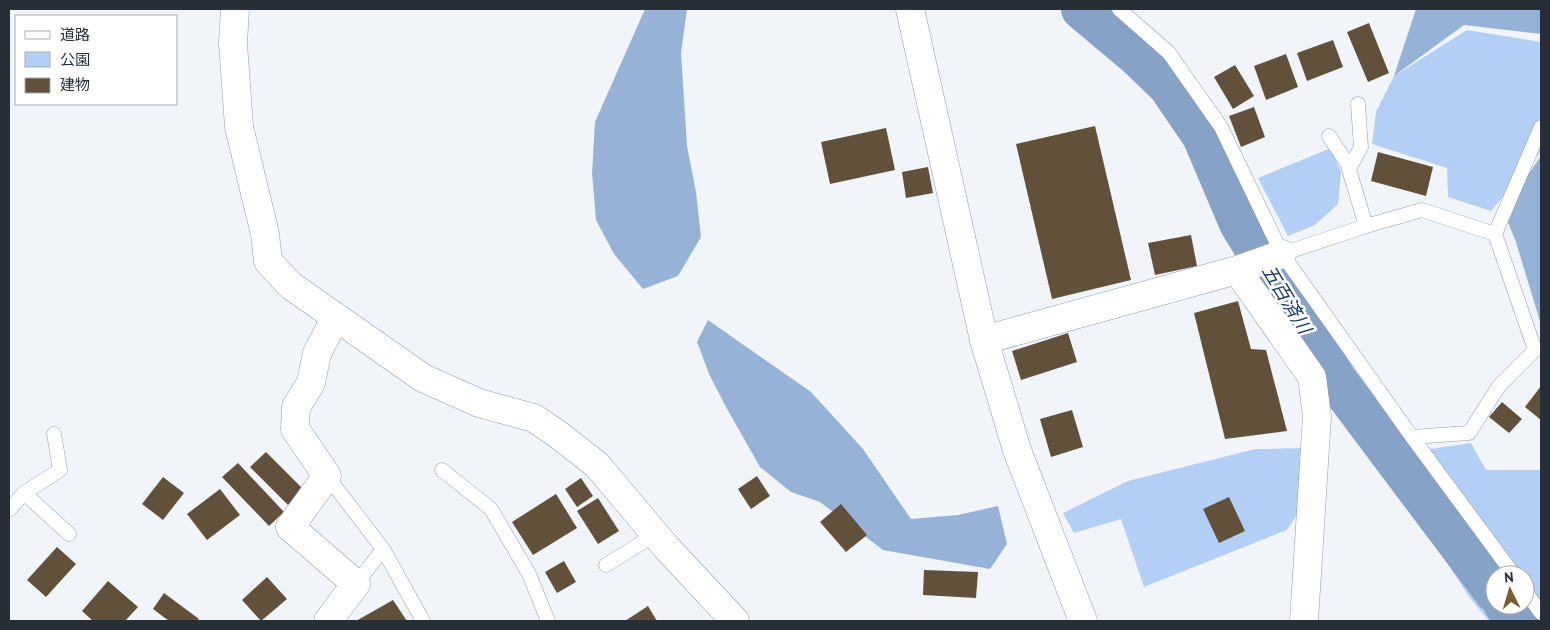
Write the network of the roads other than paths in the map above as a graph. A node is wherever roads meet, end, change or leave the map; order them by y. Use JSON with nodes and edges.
{"nodes":[{"id":1,"x":235,"y":9,"type":"edge"},
{"id":2,"x":910,"y":9,"type":"edge"},
{"id":3,"x":1119,"y":9,"type":"edge"},
{"id":4,"x":1358,"y":104,"type":"dead end"},
{"id":5,"x":1541,"y":127,"type":"edge"},
{"id":6,"x":1329,"y":136,"type":"dead end"},
{"id":7,"x":1349,"y":169,"type":"junction"},
{"id":8,"x":1366,"y":226,"type":"junction"},
{"id":9,"x":1494,"y":234,"type":"junction"},
{"id":10,"x":1282,"y":254,"type":"junction"},
{"id":11,"x":1236,"y":270,"type":"junction"},
{"id":12,"x":336,"y":317,"type":"junction"},
{"id":13,"x":984,"y":340,"type":"junction"},
{"id":14,"x":1538,"y":352,"type":"edge"},
{"id":15,"x":54,"y":434,"type":"dead end"},
{"id":16,"x":1412,"y":436,"type":"junction"},
{"id":17,"x":442,"y":470,"type":"dead end"},
{"id":18,"x":327,"y":476,"type":"junction"},
{"id":19,"x":24,"y":493,"type":"junction"},
{"id":20,"x":9,"y":510,"type":"edge"},
{"id":21,"x":69,"y":534,"type":"dead end"},
{"id":22,"x":656,"y":534,"type":"junction"},
{"id":23,"x":383,"y":548,"type":"junction"},
{"id":24,"x":606,"y":565,"type":"dead end"},
{"id":25,"x":1507,"y":565,"type":"edge"},
{"id":26,"x":356,"y":584,"type":"junction"},
{"id":27,"x":328,"y":621,"type":"edge"},
{"id":28,"x":423,"y":621,"type":"edge"},
{"id":29,"x":548,"y":621,"type":"edge"},
{"id":30,"x":735,"y":621,"type":"edge"},
{"id":31,"x":1083,"y":621,"type":"edge"},
{"id":32,"x":1304,"y":621,"type":"edge"}],
"edges":[{"from":1,"to":12,"type":"street"},
{"from":2,"to":13,"type":"street"},
{"from":3,"to":10,"type":"lane"},
{"from":4,"to":7,"type":"lane"},
{"from":5,"to":9,"type":"lane"},
{"from":6,"to":7,"type":"lane"},
{"from":7,"to":8,"type":"lane"},
{"from":8,"to":9,"type":"lane"},
{"from":8,"to":10,"type":"lane"},
{"from":9,"to":14,"type":"lane"},
{"from":10,"to":11,"type":"street"},
{"from":10,"to":16,"type":"lane"},
{"from":11,"to":13,"type":"street"},
{"from":11,"to":32,"type":"street"},
{"from":12,"to":18,"type":"street"},
{"from":12,"to":22,"type":"street"},
{"from":13,"to":31,"type":"street"},
{"from":14,"to":16,"type":"lane"},
{"from":15,"to":19,"type":"lane"},
{"from":16,"to":25,"type":"lane"},
{"from":17,"to":29,"type":"lane"},
{"from":18,"to":23,"type":"lane"},
{"from":18,"to":26,"type":"street"},
{"from":19,"to":20,"type":"lane"},
{"from":19,"to":21,"type":"lane"},
{"from":22,"to":24,"type":"lane"},
{"from":22,"to":30,"type":"street"},
{"from":23,"to":26,"type":"lane"},
{"from":23,"to":28,"type":"lane"},
{"from":26,"to":27,"type":"street"}]}
